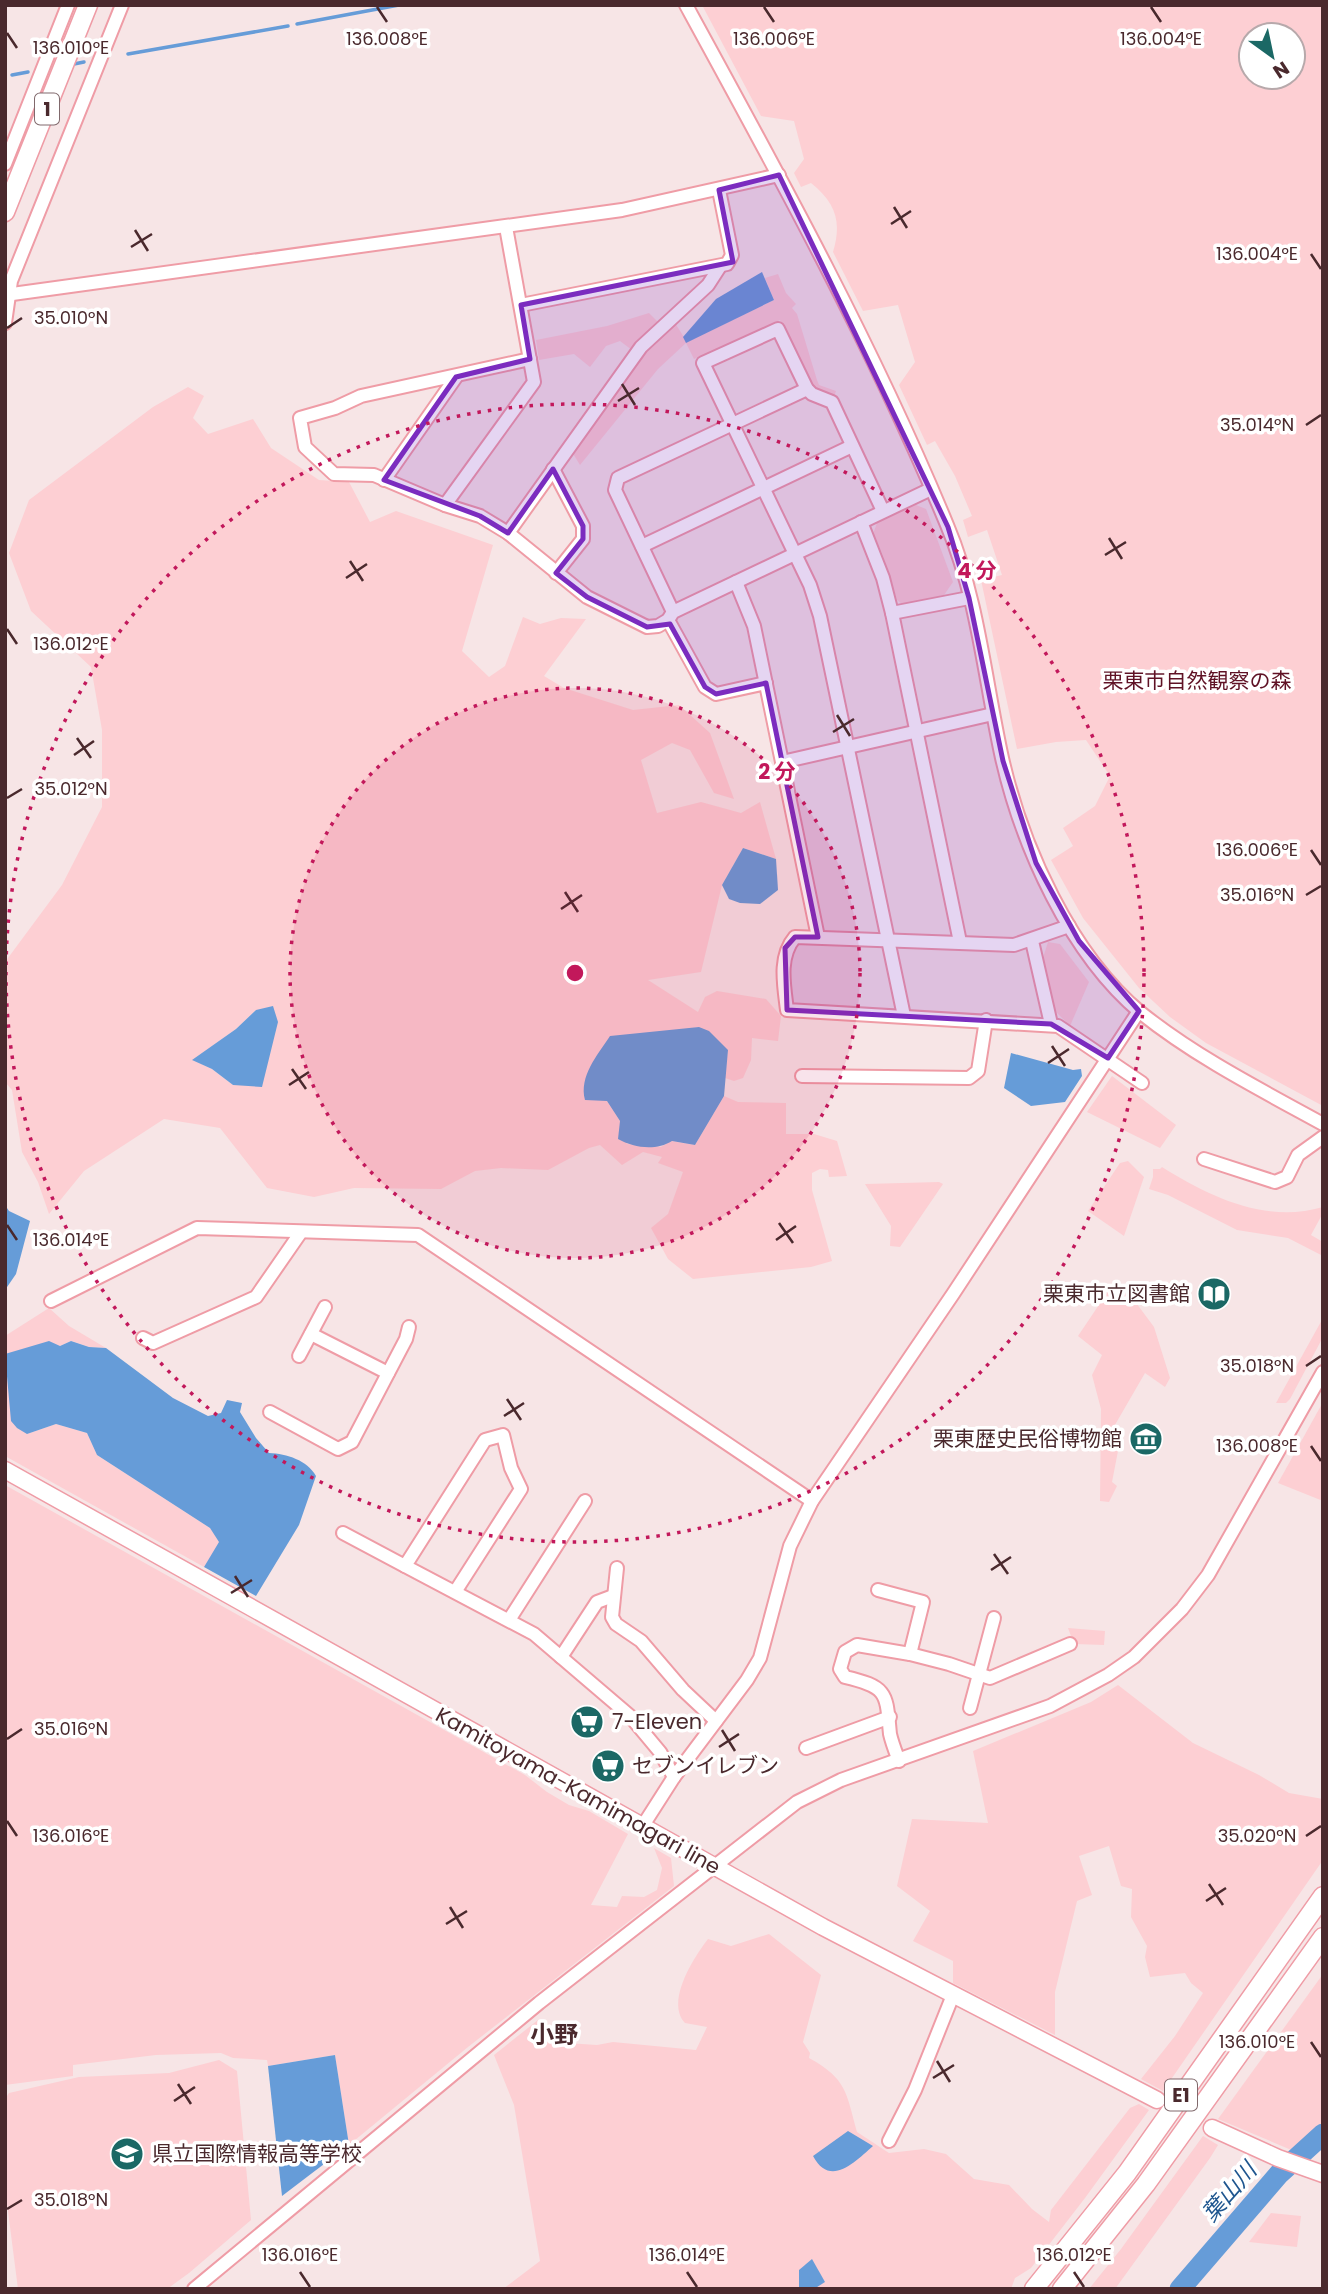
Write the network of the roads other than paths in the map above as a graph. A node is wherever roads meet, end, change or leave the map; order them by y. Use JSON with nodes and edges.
{"nodes":[{"id":1,"x":68,"y":5,"type":"edge"},
{"id":2,"x":88,"y":5,"type":"edge"},
{"id":3,"x":122,"y":5,"type":"edge"},
{"id":4,"x":686,"y":5,"type":"edge"},
{"id":5,"x":5,"y":164,"type":"edge"},
{"id":6,"x":779,"y":175,"type":"junction"},
{"id":7,"x":719,"y":190,"type":"junction"},
{"id":8,"x":5,"y":212,"type":"edge"},
{"id":9,"x":506,"y":227,"type":"junction"},
{"id":10,"x":719,"y":268,"type":"junction"},
{"id":11,"x":7,"y":295,"type":"edge"},
{"id":12,"x":521,"y":305,"type":"junction"},
{"id":13,"x":5,"y":323,"type":"edge"},
{"id":14,"x":530,"y":359,"type":"junction"},
{"id":15,"x":456,"y":377,"type":"junction"},
{"id":16,"x":807,"y":389,"type":"junction"},
{"id":17,"x":733,"y":424,"type":"junction"},
{"id":18,"x":852,"y":446,"type":"junction"},
{"id":19,"x":553,"y":469,"type":"junction"},
{"id":20,"x":384,"y":480,"type":"junction"},
{"id":21,"x":764,"y":487,"type":"junction"},
{"id":22,"x":931,"y":489,"type":"junction"},
{"id":23,"x":445,"y":505,"type":"junction"},
{"id":24,"x":883,"y":511,"type":"junction"},
{"id":25,"x":861,"y":522,"type":"junction"},
{"id":26,"x":508,"y":533,"type":"junction"},
{"id":27,"x":642,"y":546,"type":"junction"},
{"id":28,"x":795,"y":553,"type":"junction"},
{"id":29,"x":556,"y":573,"type":"junction"},
{"id":30,"x":736,"y":582,"type":"junction"},
{"id":31,"x":969,"y":598,"type":"junction"},
{"id":32,"x":892,"y":613,"type":"junction"},
{"id":33,"x":671,"y":616,"type":"junction"},
{"id":34,"x":766,"y":683,"type":"junction"},
{"id":35,"x":993,"y":714,"type":"junction"},
{"id":36,"x":918,"y":731,"type":"junction"},
{"id":37,"x":849,"y":748,"type":"junction"},
{"id":38,"x":782,"y":762,"type":"junction"},
{"id":39,"x":1069,"y":926,"type":"junction"},
{"id":40,"x":818,"y":937,"type":"junction"},
{"id":41,"x":887,"y":940,"type":"junction"},
{"id":42,"x":1031,"y":941,"type":"junction"},
{"id":43,"x":960,"y":942,"type":"junction"},
{"id":44,"x":1139,"y":1011,"type":"junction"},
{"id":45,"x":904,"y":1016,"type":"junction"},
{"id":46,"x":986,"y":1020,"type":"junction"},
{"id":47,"x":1051,"y":1024,"type":"junction"},
{"id":48,"x":1108,"y":1058,"type":"junction"},
{"id":49,"x":802,"y":1076,"type":"dead end"},
{"id":50,"x":1142,"y":1083,"type":"dead end"},
{"id":51,"x":1323,"y":1124,"type":"edge"},
{"id":52,"x":1323,"y":1137,"type":"edge"},
{"id":53,"x":1204,"y":1159,"type":"dead end"},
{"id":54,"x":301,"y":1232,"type":"junction"},
{"id":55,"x":51,"y":1301,"type":"dead end"},
{"id":56,"x":325,"y":1307,"type":"dead end"},
{"id":57,"x":409,"y":1327,"type":"dead end"},
{"id":58,"x":311,"y":1334,"type":"junction"},
{"id":59,"x":143,"y":1338,"type":"dead end"},
{"id":60,"x":299,"y":1356,"type":"dead end"},
{"id":61,"x":1323,"y":1372,"type":"edge"},
{"id":62,"x":387,"y":1373,"type":"junction"},
{"id":63,"x":270,"y":1412,"type":"dead end"},
{"id":64,"x":5,"y":1470,"type":"edge"},
{"id":65,"x":585,"y":1501,"type":"dead end"},
{"id":66,"x":812,"y":1501,"type":"junction"},
{"id":67,"x":343,"y":1533,"type":"dead end"},
{"id":68,"x":405,"y":1566,"type":"junction"},
{"id":69,"x":617,"y":1568,"type":"dead end"},
{"id":70,"x":878,"y":1590,"type":"dead end"},
{"id":71,"x":455,"y":1592,"type":"junction"},
{"id":72,"x":614,"y":1596,"type":"junction"},
{"id":73,"x":994,"y":1618,"type":"dead end"},
{"id":74,"x":509,"y":1620,"type":"junction"},
{"id":75,"x":1069,"y":1644,"type":"dead end"},
{"id":76,"x":910,"y":1654,"type":"junction"},
{"id":77,"x":562,"y":1657,"type":"junction"},
{"id":78,"x":979,"y":1676,"type":"junction"},
{"id":79,"x":970,"y":1708,"type":"dead end"},
{"id":80,"x":890,"y":1717,"type":"junction"},
{"id":81,"x":716,"y":1721,"type":"junction"},
{"id":82,"x":806,"y":1748,"type":"dead end"},
{"id":83,"x":899,"y":1761,"type":"junction"},
{"id":84,"x":674,"y":1777,"type":"junction"},
{"id":85,"x":642,"y":1827,"type":"junction"},
{"id":86,"x":715,"y":1867,"type":"junction"},
{"id":87,"x":1323,"y":1887,"type":"edge"},
{"id":88,"x":1323,"y":1896,"type":"edge"},
{"id":89,"x":1323,"y":1937,"type":"edge"},
{"id":90,"x":953,"y":1995,"type":"junction"},
{"id":91,"x":1218,"y":2043,"type":"junction"},
{"id":92,"x":1157,"y":2100,"type":"dead end"},
{"id":93,"x":1212,"y":2128,"type":"dead end"},
{"id":94,"x":888,"y":2141,"type":"dead end"},
{"id":95,"x":1323,"y":2174,"type":"edge"},
{"id":96,"x":194,"y":2289,"type":"edge"},
{"id":97,"x":1034,"y":2289,"type":"edge"},
{"id":98,"x":1062,"y":2289,"type":"edge"}],
"edges":[{"from":1,"to":5,"type":"street"},
{"from":2,"to":8,"type":"highway","number":"1"},
{"from":3,"to":11,"type":"street"},
{"from":4,"to":6,"type":"street"},
{"from":6,"to":7,"type":"street"},
{"from":6,"to":22,"type":"street"},
{"from":7,"to":9,"type":"street"},
{"from":7,"to":10,"type":"street"},
{"from":9,"to":11,"type":"street"},
{"from":9,"to":12,"type":"street"},
{"from":10,"to":12,"type":"street"},
{"from":10,"to":19,"type":"street"},
{"from":11,"to":13,"type":"street"},
{"from":12,"to":14,"type":"street"},
{"from":14,"to":15,"type":"street"},
{"from":14,"to":23,"type":"street"},
{"from":15,"to":20,"type":"street"},
{"from":15,"to":20,"type":"street"},
{"from":16,"to":17,"type":"street"},
{"from":16,"to":17,"type":"street"},
{"from":16,"to":18,"type":"street"},
{"from":17,"to":21,"type":"street"},
{"from":17,"to":27,"type":"street"},
{"from":18,"to":21,"type":"street"},
{"from":18,"to":24,"type":"street"},
{"from":19,"to":26,"type":"street"},
{"from":19,"to":29,"type":"street"},
{"from":20,"to":23,"type":"street"},
{"from":21,"to":27,"type":"street"},
{"from":21,"to":28,"type":"street"},
{"from":22,"to":24,"type":"street"},
{"from":22,"to":31,"type":"street"},
{"from":23,"to":26,"type":"street"},
{"from":24,"to":25,"type":"street"},
{"from":25,"to":28,"type":"street"},
{"from":25,"to":32,"type":"street"},
{"from":26,"to":29,"type":"street"},
{"from":27,"to":33,"type":"street"},
{"from":28,"to":30,"type":"street"},
{"from":28,"to":37,"type":"street"},
{"from":29,"to":33,"type":"street"},
{"from":30,"to":33,"type":"street"},
{"from":30,"to":34,"type":"street"},
{"from":31,"to":32,"type":"street"},
{"from":31,"to":35,"type":"street"},
{"from":32,"to":36,"type":"street"},
{"from":33,"to":34,"type":"street"},
{"from":34,"to":38,"type":"street"},
{"from":35,"to":36,"type":"street"},
{"from":35,"to":39,"type":"street"},
{"from":36,"to":37,"type":"street"},
{"from":36,"to":43,"type":"street"},
{"from":37,"to":38,"type":"street"},
{"from":37,"to":41,"type":"street"},
{"from":38,"to":40,"type":"street"},
{"from":39,"to":42,"type":"street"},
{"from":39,"to":44,"type":"street"},
{"from":40,"to":41,"type":"street"},
{"from":40,"to":45,"type":"street"},
{"from":41,"to":43,"type":"street"},
{"from":41,"to":45,"type":"street"},
{"from":42,"to":43,"type":"street"},
{"from":42,"to":47,"type":"street"},
{"from":44,"to":48,"type":"street"},
{"from":44,"to":51,"type":"street"},
{"from":45,"to":46,"type":"street"},
{"from":46,"to":47,"type":"street"},
{"from":46,"to":49,"type":"street"},
{"from":47,"to":48,"type":"street"},
{"from":48,"to":50,"type":"street"},
{"from":48,"to":66,"type":"street"},
{"from":52,"to":53,"type":"street"},
{"from":54,"to":55,"type":"street"},
{"from":54,"to":59,"type":"street"},
{"from":54,"to":66,"type":"street"},
{"from":56,"to":58,"type":"street"},
{"from":57,"to":62,"type":"street"},
{"from":58,"to":60,"type":"street"},
{"from":58,"to":62,"type":"street"},
{"from":61,"to":83,"type":"street"},
{"from":62,"to":63,"type":"street"},
{"from":64,"to":85,"type":"main road","name":"Kamitoyama-Kamimagari line"},
{"from":65,"to":74,"type":"street"},
{"from":66,"to":81,"type":"street"},
{"from":67,"to":68,"type":"street"},
{"from":68,"to":71,"type":"street"},
{"from":68,"to":71,"type":"street"},
{"from":69,"to":72,"type":"street"},
{"from":70,"to":76,"type":"street"},
{"from":71,"to":74,"type":"street"},
{"from":72,"to":77,"type":"street"},
{"from":72,"to":81,"type":"street"},
{"from":73,"to":78,"type":"street"},
{"from":74,"to":77,"type":"street"},
{"from":75,"to":78,"type":"street"},
{"from":76,"to":78,"type":"street"},
{"from":76,"to":80,"type":"street"},
{"from":77,"to":84,"type":"street"},
{"from":78,"to":79,"type":"street"},
{"from":80,"to":82,"type":"street"},
{"from":80,"to":83,"type":"street"},
{"from":81,"to":84,"type":"street"},
{"from":83,"to":86,"type":"street"},
{"from":84,"to":85,"type":"street"},
{"from":85,"to":86,"type":"main road","name":"Kamitoyama-Kamimagari line"},
{"from":86,"to":90,"type":"main road","name":"Kamitoyama-Kamimagari line"},
{"from":86,"to":96,"type":"street"},
{"from":87,"to":91,"type":"highway"},
{"from":88,"to":91,"type":"highway","number":"E1"},
{"from":89,"to":98,"type":"highway","number":"E1"},
{"from":90,"to":92,"type":"main road","name":"Kamitoyama-Kamimagari line"},
{"from":90,"to":94,"type":"street"},
{"from":91,"to":97,"type":"highway","number":"E1"},
{"from":93,"to":95,"type":"main road"}]}
